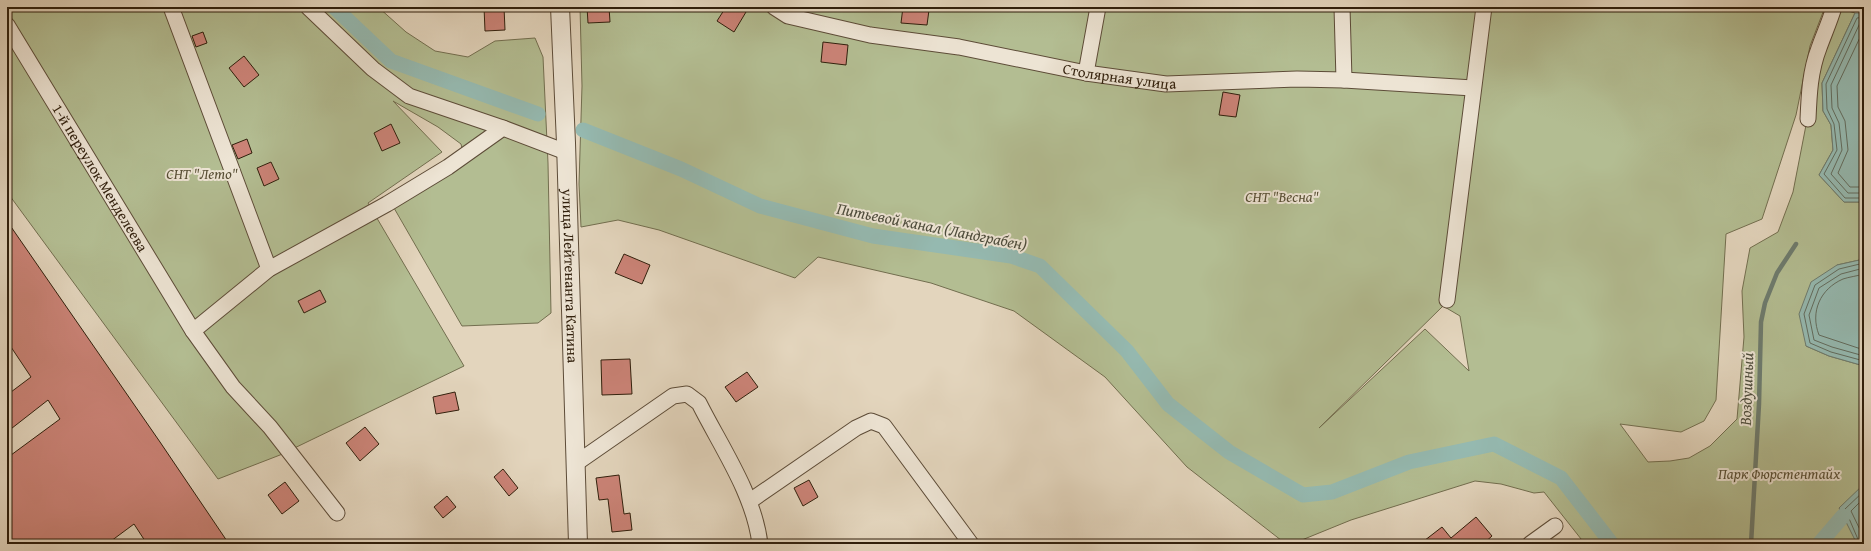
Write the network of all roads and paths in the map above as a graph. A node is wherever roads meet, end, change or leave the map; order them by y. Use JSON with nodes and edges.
{"nodes":[{"id":1,"x":171,"y":7,"type":"edge"},
{"id":2,"x":308,"y":7,"type":"edge"},
{"id":3,"x":560,"y":7,"type":"edge"},
{"id":4,"x":774,"y":7,"type":"edge"},
{"id":5,"x":1098,"y":7,"type":"edge"},
{"id":6,"x":1342,"y":7,"type":"edge"},
{"id":7,"x":1484,"y":7,"type":"edge"},
{"id":8,"x":1834,"y":7,"type":"edge"},
{"id":9,"x":7,"y":25,"type":"edge"},
{"id":10,"x":1086,"y":72,"type":"junction"},
{"id":11,"x":1344,"y":80,"type":"junction"},
{"id":12,"x":1473,"y":88,"type":"junction"},
{"id":13,"x":1808,"y":119,"type":"dead end"},
{"id":14,"x":503,"y":128,"type":"junction"},
{"id":15,"x":566,"y":152,"type":"junction"},
{"id":16,"x":269,"y":269,"type":"junction"},
{"id":17,"x":1447,"y":300,"type":"dead end"},
{"id":18,"x":193,"y":331,"type":"junction"},
{"id":19,"x":575,"y":464,"type":"junction"},
{"id":20,"x":750,"y":501,"type":"junction"},
{"id":21,"x":337,"y":514,"type":"dead end"},
{"id":22,"x":1555,"y":526,"type":"dead end"},
{"id":23,"x":578,"y":544,"type":"edge"},
{"id":24,"x":760,"y":544,"type":"edge"},
{"id":25,"x":970,"y":544,"type":"edge"},
{"id":26,"x":1530,"y":544,"type":"edge"}],
"edges":[{"from":1,"to":16,"type":"street"},
{"from":2,"to":14,"type":"street"},
{"from":3,"to":15,"type":"street","name":"улица Лейтенанта Катина"},
{"from":4,"to":10,"type":"street","name":"Столярная улица"},
{"from":5,"to":10,"type":"street"},
{"from":6,"to":11,"type":"street"},
{"from":7,"to":12,"type":"street"},
{"from":8,"to":13,"type":"street"},
{"from":9,"to":18,"type":"street","name":"1-й переулок Менделеева"},
{"from":10,"to":11,"type":"street","name":"Столярная улица"},
{"from":11,"to":12,"type":"street","name":"Столярная улица"},
{"from":12,"to":17,"type":"street"},
{"from":14,"to":15,"type":"street"},
{"from":14,"to":16,"type":"street"},
{"from":15,"to":19,"type":"street","name":"улица Лейтенанта Катина"},
{"from":16,"to":18,"type":"street"},
{"from":18,"to":21,"type":"street","name":"1-й переулок Менделеева"},
{"from":19,"to":20,"type":"street"},
{"from":19,"to":23,"type":"street","name":"улица Лейтенанта Катина"},
{"from":20,"to":24,"type":"street"},
{"from":20,"to":25,"type":"street"},
{"from":22,"to":26,"type":"street"}]}
